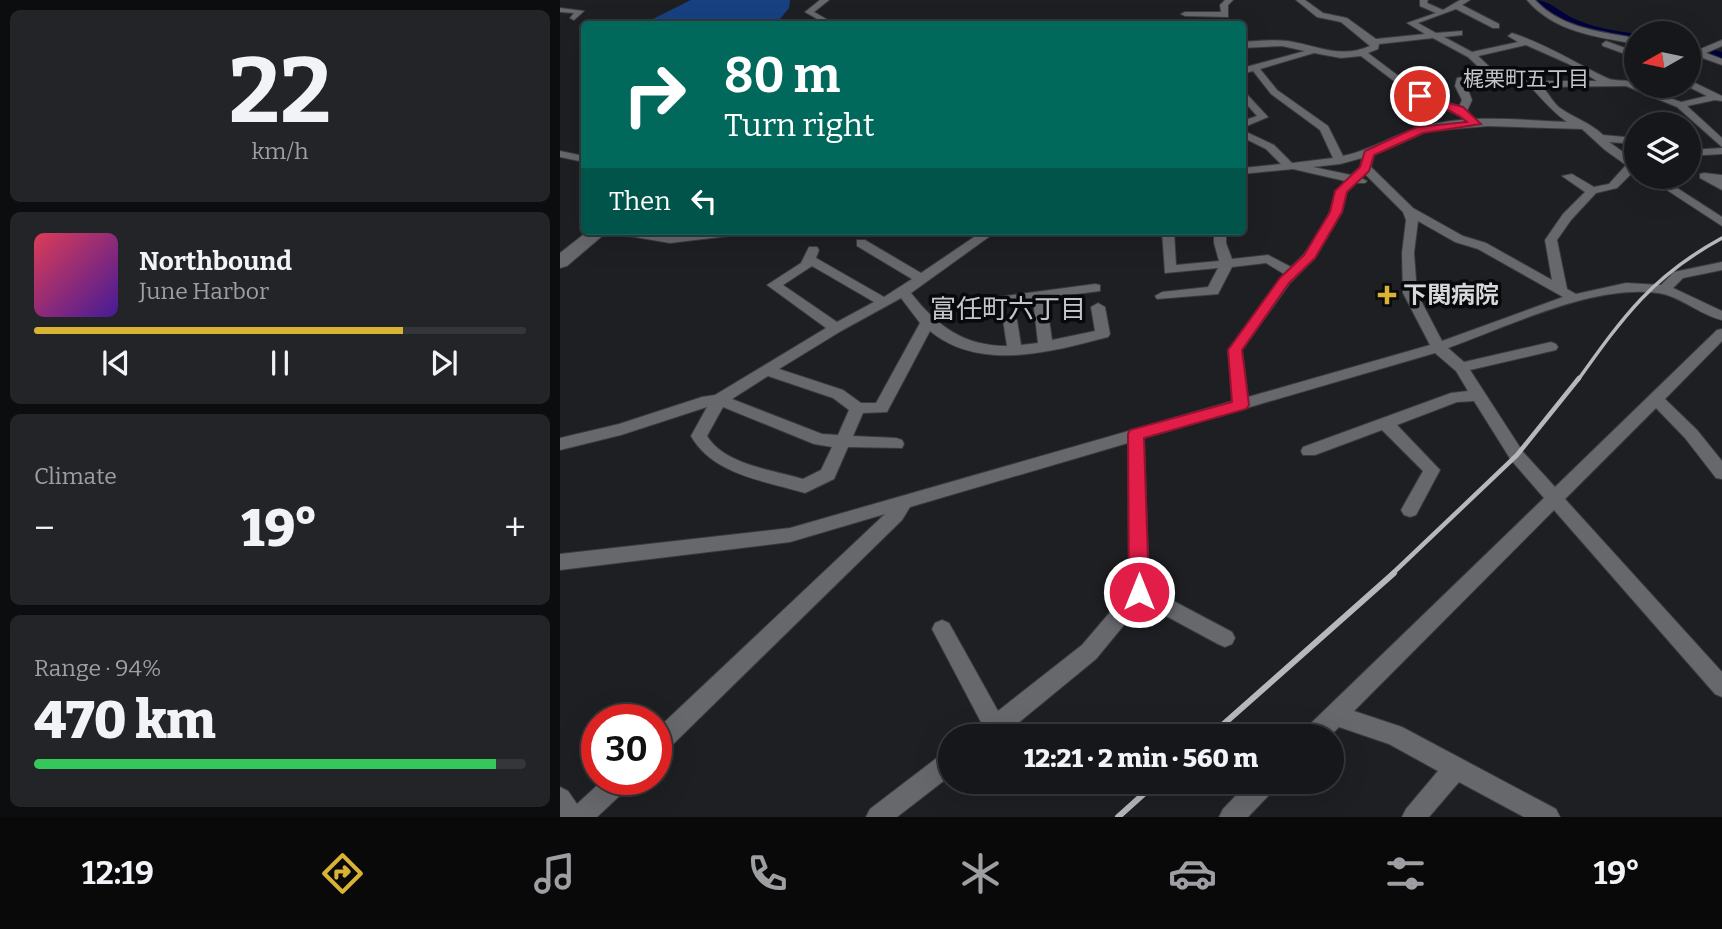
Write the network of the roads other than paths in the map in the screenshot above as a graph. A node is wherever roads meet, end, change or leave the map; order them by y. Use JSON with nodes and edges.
{"nodes":[{"id":1,"x":825,"y":0,"type":"edge"},
{"id":2,"x":1188,"y":0,"type":"edge"},
{"id":3,"x":1229,"y":0,"type":"edge"},
{"id":4,"x":1300,"y":0,"type":"edge"},
{"id":5,"x":1424,"y":0,"type":"edge"},
{"id":6,"x":1466,"y":0,"type":"edge"},
{"id":7,"x":1531,"y":0,"type":"edge"},
{"id":8,"x":1457,"y":6,"type":"junction"},
{"id":9,"x":560,"y":10,"type":"edge"},
{"id":10,"x":1443,"y":13,"type":"junction"},
{"id":11,"x":1185,"y":15,"type":"junction"},
{"id":12,"x":574,"y":18,"type":"dead end"},
{"id":13,"x":826,"y":21,"type":"edge"},
{"id":14,"x":1184,"y":21,"type":"edge"},
{"id":15,"x":1496,"y":26,"type":"dead end"},
{"id":16,"x":1591,"y":32,"type":"junction"},
{"id":17,"x":1253,"y":33,"type":"dead end"},
{"id":18,"x":1459,"y":33,"type":"dead end"},
{"id":19,"x":1512,"y":36,"type":"dead end"},
{"id":20,"x":1435,"y":37,"type":"junction"},
{"id":21,"x":1624,"y":39,"type":"edge"},
{"id":22,"x":1246,"y":42,"type":"edge"},
{"id":23,"x":1374,"y":42,"type":"junction"},
{"id":24,"x":1524,"y":43,"type":"junction"},
{"id":25,"x":1722,"y":43,"type":"edge"},
{"id":26,"x":1246,"y":45,"type":"edge"},
{"id":27,"x":1624,"y":50,"type":"edge"},
{"id":28,"x":1314,"y":51,"type":"junction"},
{"id":29,"x":1703,"y":52,"type":"joint"},
{"id":30,"x":1363,"y":53,"type":"junction"},
{"id":31,"x":1471,"y":55,"type":"junction"},
{"id":32,"x":1722,"y":62,"type":"edge"},
{"id":33,"x":1255,"y":68,"type":"junction"},
{"id":34,"x":1246,"y":70,"type":"edge"},
{"id":35,"x":1388,"y":74,"type":"junction"},
{"id":36,"x":1492,"y":74,"type":"junction"},
{"id":37,"x":1373,"y":75,"type":"dead end"},
{"id":38,"x":1606,"y":82,"type":"junction"},
{"id":39,"x":1535,"y":84,"type":"junction"},
{"id":40,"x":1701,"y":89,"type":"edge"},
{"id":41,"x":1246,"y":97,"type":"edge"},
{"id":42,"x":1719,"y":98,"type":"edge"},
{"id":43,"x":1680,"y":104,"type":"junction"},
{"id":44,"x":1460,"y":110,"type":"junction"},
{"id":45,"x":1246,"y":123,"type":"edge"},
{"id":46,"x":1476,"y":124,"type":"junction"},
{"id":47,"x":1582,"y":126,"type":"junction"},
{"id":48,"x":1246,"y":135,"type":"edge"},
{"id":49,"x":1600,"y":138,"type":"junction"},
{"id":50,"x":1624,"y":140,"type":"edge"},
{"id":51,"x":1722,"y":144,"type":"edge"},
{"id":52,"x":1722,"y":151,"type":"edge"},
{"id":53,"x":1701,"y":152,"type":"edge"},
{"id":54,"x":1369,"y":153,"type":"junction"},
{"id":55,"x":560,"y":154,"type":"edge"},
{"id":56,"x":1624,"y":157,"type":"edge"},
{"id":57,"x":581,"y":158,"type":"edge"},
{"id":58,"x":1340,"y":161,"type":"junction"},
{"id":59,"x":1287,"y":165,"type":"junction"},
{"id":60,"x":1365,"y":168,"type":"junction"},
{"id":61,"x":1246,"y":170,"type":"edge"},
{"id":62,"x":1568,"y":176,"type":"dead end"},
{"id":63,"x":1624,"y":176,"type":"edge"},
{"id":64,"x":1722,"y":178,"type":"edge"},
{"id":65,"x":1356,"y":180,"type":"junction"},
{"id":66,"x":1384,"y":187,"type":"junction"},
{"id":67,"x":1722,"y":187,"type":"edge"},
{"id":68,"x":1671,"y":189,"type":"edge"},
{"id":69,"x":1592,"y":191,"type":"junction"},
{"id":70,"x":1555,"y":206,"type":"dead end"},
{"id":71,"x":1409,"y":211,"type":"junction"},
{"id":72,"x":1567,"y":217,"type":"junction"},
{"id":73,"x":1722,"y":222,"type":"edge"},
{"id":74,"x":594,"y":235,"type":"edge"},
{"id":75,"x":646,"y":235,"type":"edge"},
{"id":76,"x":704,"y":235,"type":"edge"},
{"id":77,"x":986,"y":235,"type":"edge"},
{"id":78,"x":1168,"y":235,"type":"edge"},
{"id":79,"x":1220,"y":235,"type":"edge"},
{"id":80,"x":861,"y":243,"type":"dead end"},
{"id":81,"x":560,"y":261,"type":"edge"},
{"id":82,"x":1227,"y":264,"type":"junction"},
{"id":83,"x":1722,"y":266,"type":"edge"},
{"id":84,"x":1292,"y":273,"type":"junction"},
{"id":85,"x":921,"y":279,"type":"junction"},
{"id":86,"x":1095,"y":288,"type":"dead end"},
{"id":87,"x":1664,"y":289,"type":"junction"},
{"id":88,"x":903,"y":292,"type":"junction"},
{"id":89,"x":1567,"y":294,"type":"junction"},
{"id":90,"x":1039,"y":296,"type":"junction"},
{"id":91,"x":1003,"y":300,"type":"dead end"},
{"id":92,"x":883,"y":302,"type":"junction"},
{"id":93,"x":1098,"y":307,"type":"dead end"},
{"id":94,"x":1172,"y":313,"type":"dead end"},
{"id":95,"x":1722,"y":316,"type":"edge"},
{"id":96,"x":929,"y":320,"type":"junction"},
{"id":97,"x":1010,"y":320,"type":"dead end"},
{"id":98,"x":836,"y":328,"type":"junction"},
{"id":99,"x":1722,"y":333,"type":"edge"},
{"id":100,"x":1046,"y":346,"type":"junction"},
{"id":101,"x":1438,"y":347,"type":"junction"},
{"id":102,"x":1551,"y":347,"type":"dead end"},
{"id":103,"x":1015,"y":351,"type":"junction"},
{"id":104,"x":1461,"y":368,"type":"junction"},
{"id":105,"x":768,"y":371,"type":"junction"},
{"id":106,"x":1477,"y":396,"type":"junction"},
{"id":107,"x":1656,"y":399,"type":"junction"},
{"id":108,"x":719,"y":400,"type":"junction"},
{"id":109,"x":1241,"y":405,"type":"junction"},
{"id":110,"x":858,"y":408,"type":"junction"},
{"id":111,"x":1385,"y":423,"type":"junction"},
{"id":112,"x":1136,"y":434,"type":"junction"},
{"id":113,"x":843,"y":441,"type":"junction"},
{"id":114,"x":560,"y":444,"type":"edge"},
{"id":115,"x":896,"y":444,"type":"dead end"},
{"id":116,"x":1308,"y":451,"type":"dead end"},
{"id":117,"x":1722,"y":473,"type":"edge"},
{"id":118,"x":1555,"y":500,"type":"junction"},
{"id":119,"x":903,"y":503,"type":"junction"},
{"id":120,"x":1410,"y":510,"type":"dead end"},
{"id":121,"x":560,"y":562,"type":"edge"},
{"id":122,"x":1139,"y":592,"type":"junction"},
{"id":123,"x":942,"y":629,"type":"dead end"},
{"id":124,"x":1225,"y":638,"type":"dead end"},
{"id":125,"x":1722,"y":687,"type":"edge"},
{"id":126,"x":1340,"y":710,"type":"junction"},
{"id":127,"x":985,"y":724,"type":"edge"},
{"id":128,"x":999,"y":724,"type":"edge"},
{"id":129,"x":1326,"y":724,"type":"edge"},
{"id":130,"x":672,"y":730,"type":"edge"},
{"id":131,"x":1455,"y":769,"type":"junction"},
{"id":132,"x":938,"y":771,"type":"edge"},
{"id":133,"x":1254,"y":794,"type":"edge"},
{"id":134,"x":604,"y":795,"type":"edge"},
{"id":135,"x":560,"y":799,"type":"edge"},
{"id":136,"x":571,"y":817,"type":"edge"},
{"id":137,"x":580,"y":817,"type":"edge"},
{"id":138,"x":878,"y":817,"type":"edge"},
{"id":139,"x":1231,"y":817,"type":"edge"},
{"id":140,"x":1414,"y":817,"type":"edge"},
{"id":141,"x":1548,"y":817,"type":"edge"}],
"edges":[{"from":1,"to":13,"type":"street"},
{"from":2,"to":11,"type":"street"},
{"from":3,"to":11,"type":"street"},
{"from":4,"to":23,"type":"street"},
{"from":5,"to":10,"type":"street"},
{"from":6,"to":8,"type":"street"},
{"from":7,"to":16,"type":"street"},
{"from":8,"to":10,"type":"street"},
{"from":8,"to":15,"type":"street"},
{"from":9,"to":12,"type":"street"},
{"from":10,"to":20,"type":"street"},
{"from":11,"to":14,"type":"street"},
{"from":16,"to":21,"type":"street"},
{"from":16,"to":27,"type":"street"},
{"from":17,"to":22,"type":"street"},
{"from":18,"to":20,"type":"street"},
{"from":19,"to":24,"type":"street"},
{"from":20,"to":23,"type":"street"},
{"from":20,"to":31,"type":"street"},
{"from":23,"to":30,"type":"street"},
{"from":24,"to":31,"type":"street"},
{"from":24,"to":38,"type":"street"},
{"from":25,"to":29,"type":"street"},
{"from":26,"to":28,"type":"street"},
{"from":28,"to":30,"type":"street"},
{"from":28,"to":33,"type":"street"},
{"from":29,"to":32,"type":"street"},
{"from":30,"to":35,"type":"street"},
{"from":31,"to":36,"type":"street"},
{"from":33,"to":34,"type":"street"},
{"from":33,"to":58,"type":"street"},
{"from":35,"to":37,"type":"street"},
{"from":35,"to":44,"type":"street"},
{"from":36,"to":39,"type":"street"},
{"from":36,"to":44,"type":"street"},
{"from":38,"to":39,"type":"street"},
{"from":38,"to":43,"type":"street"},
{"from":39,"to":47,"type":"street"},
{"from":40,"to":42,"type":"street"},
{"from":41,"to":45,"type":"street"},
{"from":42,"to":43,"type":"street"},
{"from":43,"to":51,"type":"street"},
{"from":44,"to":46,"type":"street"},
{"from":46,"to":47,"type":"street"},
{"from":46,"to":54,"type":"street"},
{"from":47,"to":49,"type":"street"},
{"from":48,"to":59,"type":"street"},
{"from":49,"to":50,"type":"street"},
{"from":49,"to":56,"type":"street"},
{"from":52,"to":53,"type":"street"},
{"from":54,"to":58,"type":"street"},
{"from":54,"to":60,"type":"street"},
{"from":55,"to":57,"type":"street"},
{"from":58,"to":59,"type":"street"},
{"from":59,"to":61,"type":"street"},
{"from":59,"to":65,"type":"street"},
{"from":60,"to":65,"type":"street"},
{"from":60,"to":66,"type":"street"},
{"from":62,"to":69,"type":"street"},
{"from":63,"to":69,"type":"street"},
{"from":64,"to":67,"type":"street"},
{"from":65,"to":66,"type":"street"},
{"from":65,"to":84,"type":"street"},
{"from":66,"to":71,"type":"street"},
{"from":68,"to":73,"type":"street"},
{"from":69,"to":72,"type":"street"},
{"from":70,"to":72,"type":"street"},
{"from":71,"to":89,"type":"street"},
{"from":71,"to":101,"type":"street"},
{"from":72,"to":89,"type":"street"},
{"from":74,"to":81,"type":"street"},
{"from":75,"to":76,"type":"street"},
{"from":77,"to":85,"type":"street"},
{"from":78,"to":82,"type":"street"},
{"from":79,"to":82,"type":"street"},
{"from":80,"to":85,"type":"street"},
{"from":82,"to":84,"type":"street"},
{"from":82,"to":94,"type":"street"},
{"from":83,"to":87,"type":"street"},
{"from":84,"to":109,"type":"street"},
{"from":85,"to":88,"type":"street"},
{"from":86,"to":90,"type":"street"},
{"from":87,"to":89,"type":"street"},
{"from":87,"to":95,"type":"street"},
{"from":88,"to":92,"type":"street"},
{"from":88,"to":96,"type":"street"},
{"from":89,"to":101,"type":"street"},
{"from":90,"to":91,"type":"street"},
{"from":90,"to":100,"type":"street"},
{"from":92,"to":98,"type":"street"},
{"from":92,"to":98,"type":"street"},
{"from":93,"to":100,"type":"street"},
{"from":96,"to":103,"type":"street"},
{"from":96,"to":110,"type":"street"},
{"from":97,"to":103,"type":"street"},
{"from":98,"to":105,"type":"street"},
{"from":99,"to":107,"type":"street"},
{"from":100,"to":103,"type":"street"},
{"from":101,"to":104,"type":"street"},
{"from":101,"to":109,"type":"street"},
{"from":102,"to":104,"type":"street"},
{"from":104,"to":106,"type":"street"},
{"from":105,"to":108,"type":"street"},
{"from":105,"to":110,"type":"street"},
{"from":106,"to":111,"type":"street"},
{"from":106,"to":118,"type":"street"},
{"from":107,"to":117,"type":"street"},
{"from":107,"to":118,"type":"street"},
{"from":108,"to":113,"type":"street"},
{"from":108,"to":113,"type":"street"},
{"from":108,"to":114,"type":"street"},
{"from":109,"to":112,"type":"street"},
{"from":110,"to":113,"type":"street"},
{"from":111,"to":116,"type":"street"},
{"from":111,"to":120,"type":"street"},
{"from":112,"to":119,"type":"street"},
{"from":112,"to":122,"type":"street"},
{"from":113,"to":115,"type":"street"},
{"from":118,"to":125,"type":"street"},
{"from":118,"to":126,"type":"street"},
{"from":119,"to":121,"type":"street"},
{"from":119,"to":130,"type":"street"},
{"from":122,"to":124,"type":"street"},
{"from":122,"to":128,"type":"street"},
{"from":123,"to":127,"type":"street"},
{"from":126,"to":129,"type":"street"},
{"from":126,"to":131,"type":"street"},
{"from":131,"to":140,"type":"street"},
{"from":131,"to":141,"type":"street"},
{"from":132,"to":138,"type":"street"},
{"from":133,"to":139,"type":"street"},
{"from":134,"to":137,"type":"street"},
{"from":135,"to":136,"type":"street"}]}
